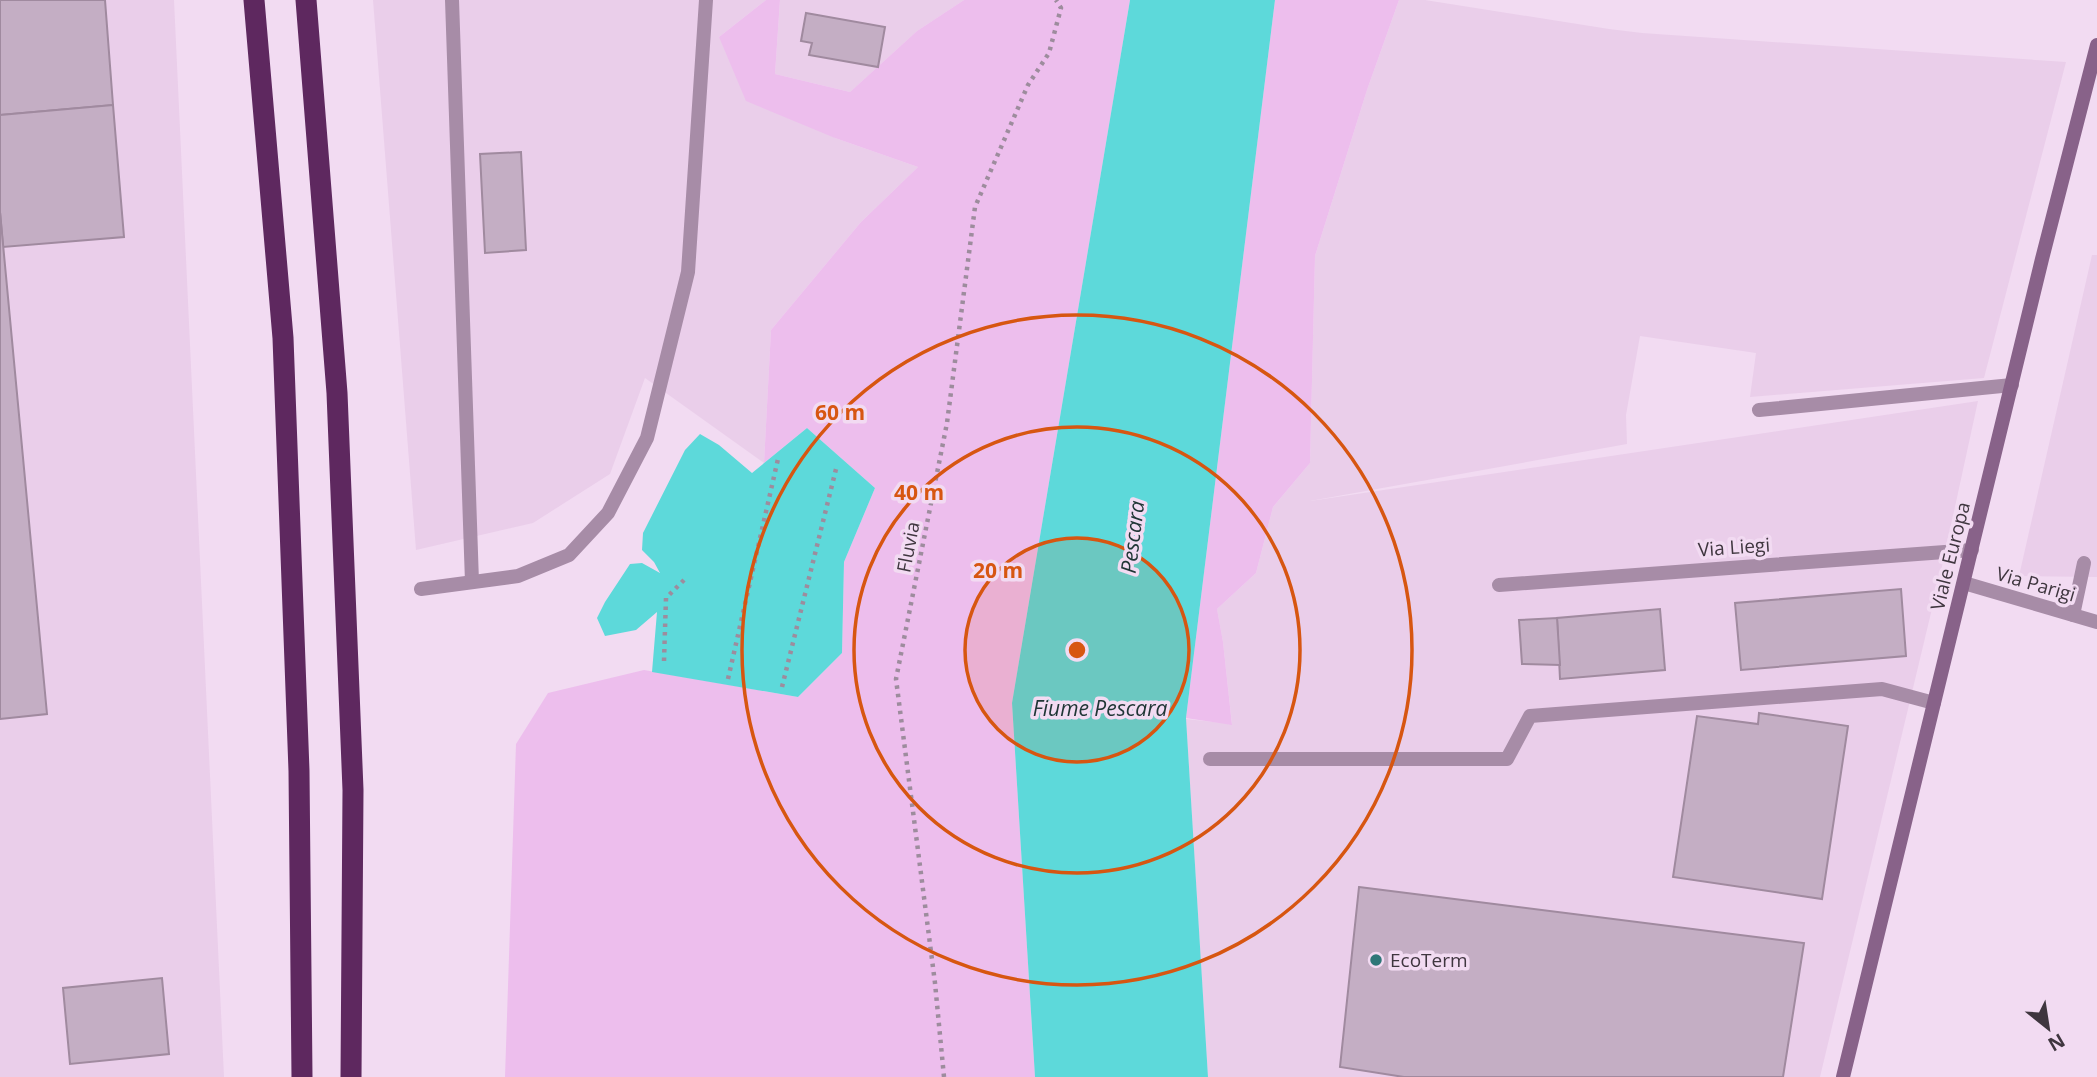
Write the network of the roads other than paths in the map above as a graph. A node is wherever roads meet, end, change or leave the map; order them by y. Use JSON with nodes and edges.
{"nodes":[{"id":1,"x":254,"y":0,"type":"edge"},
{"id":2,"x":306,"y":0,"type":"edge"},
{"id":3,"x":452,"y":0,"type":"edge"},
{"id":4,"x":706,"y":0,"type":"edge"},
{"id":5,"x":2097,"y":45,"type":"edge"},
{"id":6,"x":2012,"y":385,"type":"junction"},
{"id":7,"x":1759,"y":410,"type":"dead end"},
{"id":8,"x":1972,"y":550,"type":"junction"},
{"id":9,"x":2084,"y":563,"type":"dead end"},
{"id":10,"x":472,"y":582,"type":"junction"},
{"id":11,"x":1964,"y":583,"type":"junction"},
{"id":12,"x":1499,"y":584,"type":"dead end"},
{"id":13,"x":421,"y":589,"type":"dead end"},
{"id":14,"x":2073,"y":615,"type":"junction"},
{"id":15,"x":2097,"y":622,"type":"edge"},
{"id":16,"x":1934,"y":703,"type":"junction"},
{"id":17,"x":1210,"y":759,"type":"dead end"},
{"id":18,"x":302,"y":1077,"type":"edge"},
{"id":19,"x":351,"y":1077,"type":"edge"},
{"id":20,"x":1843,"y":1077,"type":"edge"}],
"edges":[{"from":1,"to":18,"type":"highway"},
{"from":2,"to":19,"type":"highway"},
{"from":3,"to":10,"type":"street"},
{"from":4,"to":10,"type":"street"},
{"from":5,"to":6,"type":"main road","name":"Viale Europa"},
{"from":6,"to":7,"type":"street"},
{"from":6,"to":8,"type":"main road","name":"Viale Europa"},
{"from":8,"to":11,"type":"main road","name":"Viale Europa"},
{"from":8,"to":12,"type":"street","name":"Via Liegi"},
{"from":9,"to":14,"type":"street"},
{"from":10,"to":13,"type":"street"},
{"from":11,"to":14,"type":"street","name":"Via Parigi"},
{"from":11,"to":16,"type":"main road","name":"Viale Europa"},
{"from":14,"to":15,"type":"street","name":"Via Parigi"},
{"from":16,"to":17,"type":"street"},
{"from":16,"to":20,"type":"main road","name":"Viale Europa"}]}
